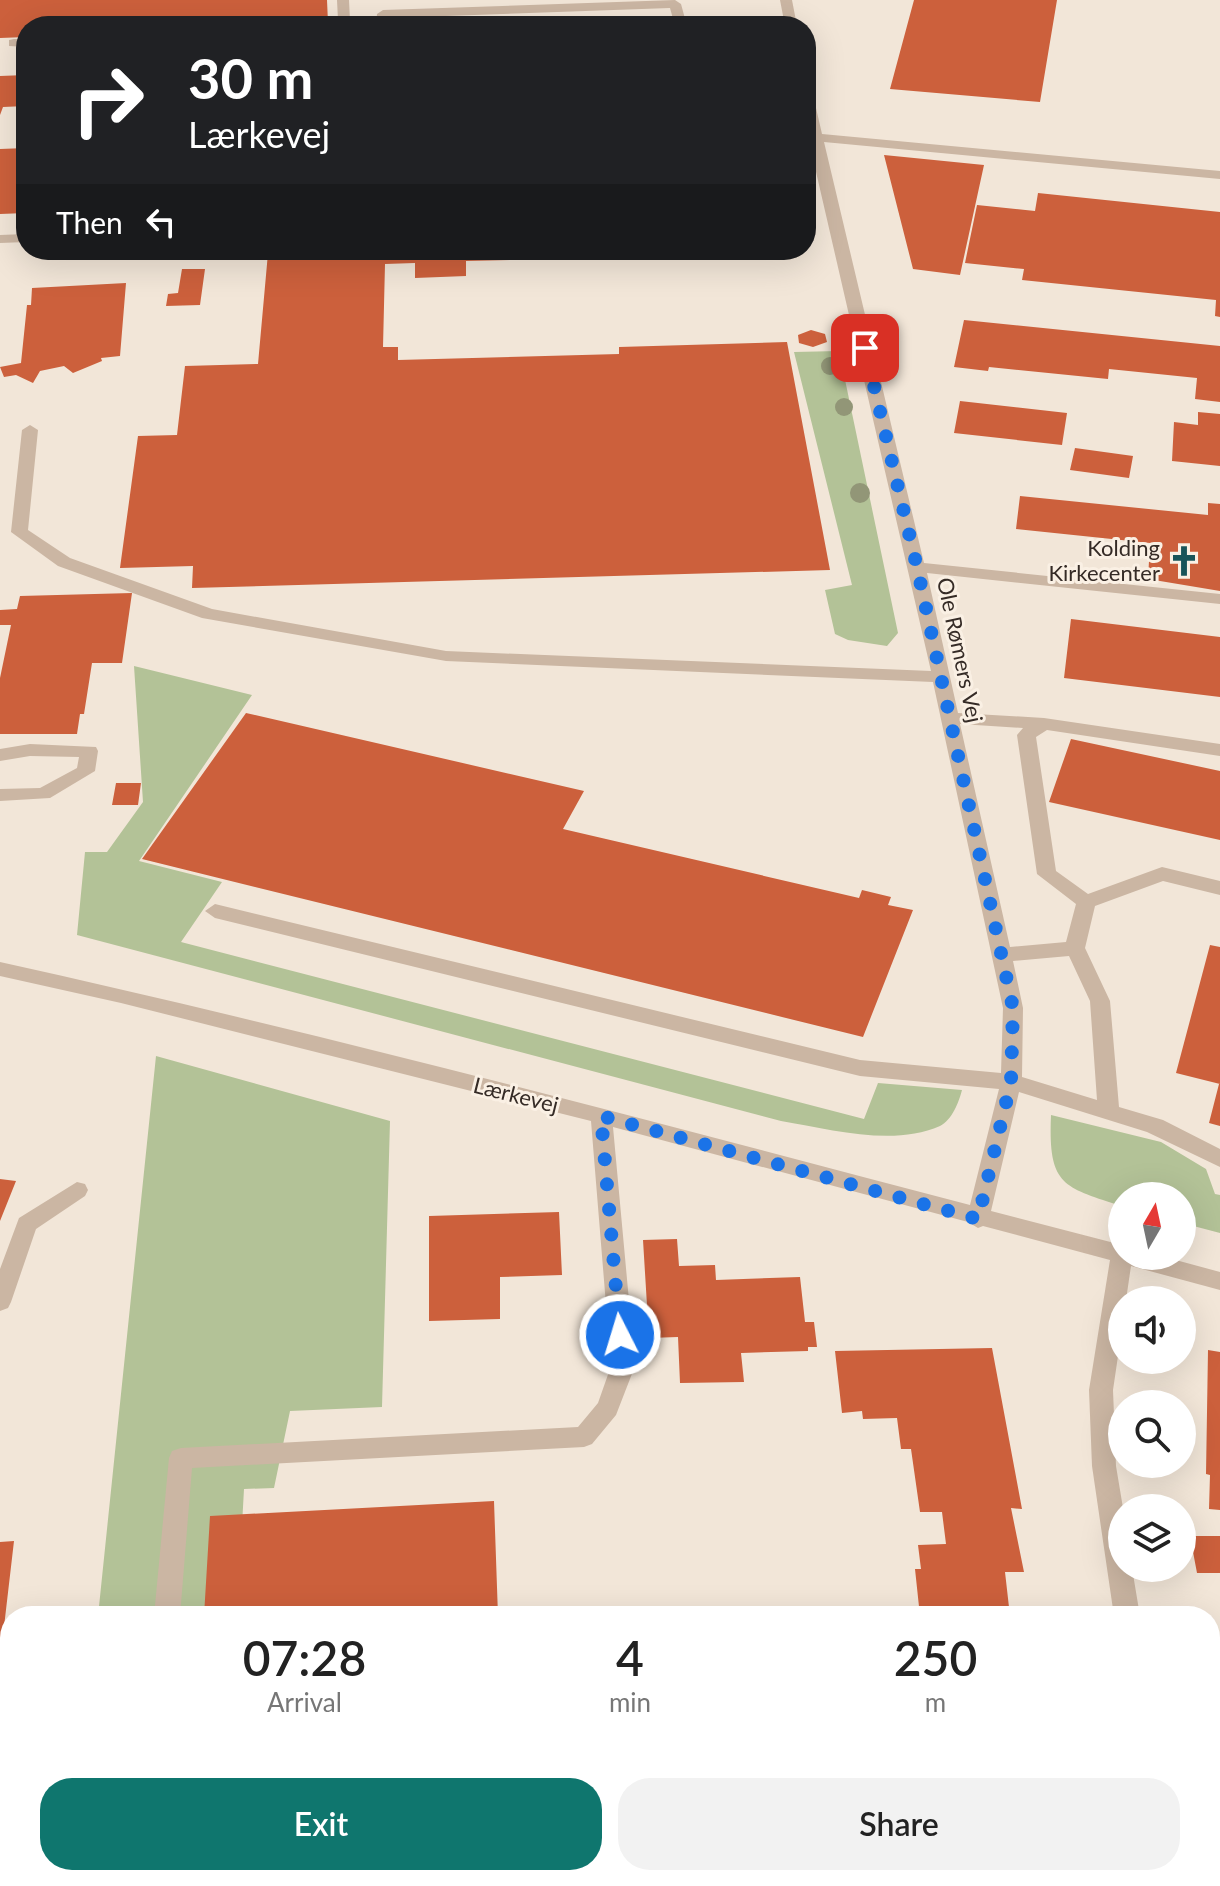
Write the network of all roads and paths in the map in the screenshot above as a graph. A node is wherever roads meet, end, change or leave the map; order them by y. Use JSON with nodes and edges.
{"nodes":[{"id":1,"x":674,"y":2,"type":"edge"},
{"id":2,"x":459,"y":6,"type":"edge"},
{"id":3,"x":383,"y":16,"type":"edge"},
{"id":4,"x":816,"y":137,"type":"edge"},
{"id":5,"x":816,"y":141,"type":"edge"},
{"id":6,"x":1220,"y":175,"type":"edge"},
{"id":7,"x":30,"y":430,"type":"dead end"},
{"id":8,"x":917,"y":567,"type":"junction"},
{"id":9,"x":1220,"y":599,"type":"edge"},
{"id":10,"x":941,"y":677,"type":"junction"},
{"id":11,"x":950,"y":718,"type":"junction"},
{"id":12,"x":1044,"y":724,"type":"junction"},
{"id":13,"x":1220,"y":750,"type":"edge"},
{"id":14,"x":0,"y":755,"type":"edge"},
{"id":15,"x":0,"y":795,"type":"edge"},
{"id":16,"x":1220,"y":888,"type":"edge"},
{"id":17,"x":1086,"y":902,"type":"junction"},
{"id":18,"x":215,"y":911,"type":"dead end"},
{"id":19,"x":1075,"y":948,"type":"junction"},
{"id":20,"x":1001,"y":955,"type":"junction"},
{"id":21,"x":0,"y":969,"type":"edge"},
{"id":22,"x":1011,"y":1082,"type":"junction"},
{"id":23,"x":1108,"y":1111,"type":"junction"},
{"id":24,"x":601,"y":1116,"type":"junction"},
{"id":25,"x":1220,"y":1159,"type":"edge"},
{"id":26,"x":77,"y":1190,"type":"dead end"},
{"id":27,"x":978,"y":1219,"type":"junction"},
{"id":28,"x":1108,"y":1251,"type":"edge"},
{"id":29,"x":1121,"y":1270,"type":"edge"},
{"id":30,"x":1179,"y":1270,"type":"edge"},
{"id":31,"x":1220,"y":1281,"type":"edge"},
{"id":32,"x":0,"y":1302,"type":"edge"},
{"id":33,"x":168,"y":1606,"type":"edge"},
{"id":34,"x":1125,"y":1606,"type":"edge"}],
"edges":[{"from":1,"to":2,"type":"street"},
{"from":2,"to":3,"type":"street"},
{"from":4,"to":6,"type":"street"},
{"from":5,"to":8,"type":"street","name":"Ole Rømers Vej"},
{"from":7,"to":10,"type":"street"},
{"from":8,"to":9,"type":"street"},
{"from":8,"to":10,"type":"street","name":"Ole Rømers Vej"},
{"from":10,"to":11,"type":"street","name":"Ole Rømers Vej"},
{"from":11,"to":12,"type":"street"},
{"from":11,"to":20,"type":"street","name":"Ole Rømers Vej"},
{"from":12,"to":13,"type":"street"},
{"from":12,"to":17,"type":"street"},
{"from":14,"to":15,"type":"street"},
{"from":16,"to":17,"type":"street"},
{"from":17,"to":19,"type":"street"},
{"from":18,"to":22,"type":"street"},
{"from":19,"to":20,"type":"street"},
{"from":19,"to":23,"type":"street"},
{"from":20,"to":22,"type":"street","name":"Ole Rømers Vej"},
{"from":21,"to":24,"type":"street","name":"Lærkevej"},
{"from":22,"to":23,"type":"street"},
{"from":22,"to":27,"type":"street","name":"Ole Rømers Vej"},
{"from":23,"to":25,"type":"street"},
{"from":24,"to":27,"type":"street","name":"Lærkevej"},
{"from":24,"to":33,"type":"street"},
{"from":26,"to":32,"type":"street"},
{"from":27,"to":28,"type":"street","name":"Lærkevej"},
{"from":29,"to":34,"type":"street"},
{"from":30,"to":31,"type":"street","name":"Lærkevej"}]}
